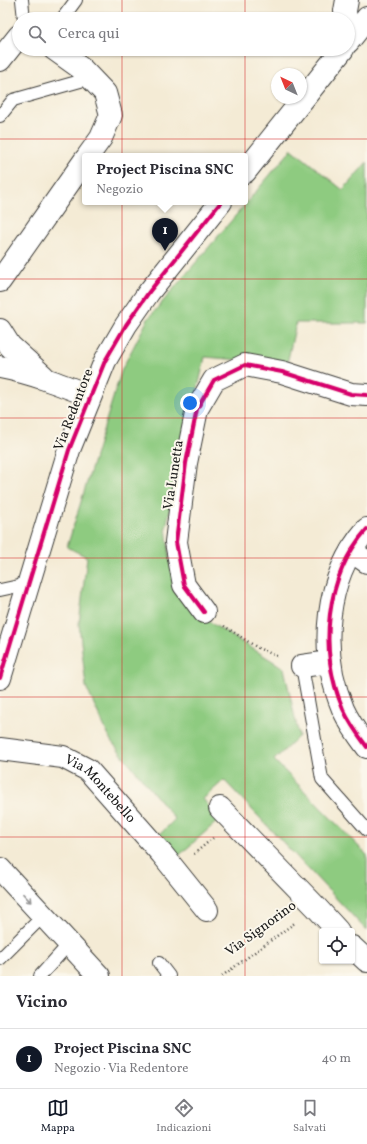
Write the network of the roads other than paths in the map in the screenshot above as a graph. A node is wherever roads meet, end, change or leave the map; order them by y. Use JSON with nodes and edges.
{"nodes":[{"id":1,"x":22,"y":0,"type":"edge"},
{"id":2,"x":76,"y":0,"type":"edge"},
{"id":3,"x":347,"y":0,"type":"edge"},
{"id":4,"x":23,"y":12,"type":"edge"},
{"id":5,"x":67,"y":12,"type":"edge"},
{"id":6,"x":345,"y":12,"type":"edge"},
{"id":7,"x":367,"y":18,"type":"edge"},
{"id":8,"x":355,"y":29,"type":"edge"},
{"id":9,"x":12,"y":45,"type":"edge"},
{"id":10,"x":64,"y":56,"type":"edge"},
{"id":11,"x":332,"y":56,"type":"edge"},
{"id":12,"x":0,"y":60,"type":"edge"},
{"id":13,"x":91,"y":78,"type":"junction"},
{"id":14,"x":0,"y":116,"type":"edge"},
{"id":15,"x":90,"y":153,"type":"edge"},
{"id":16,"x":82,"y":164,"type":"edge"},
{"id":17,"x":248,"y":168,"type":"edge"},
{"id":18,"x":219,"y":205,"type":"edge"},
{"id":19,"x":0,"y":281,"type":"edge"},
{"id":20,"x":0,"y":330,"type":"edge"},
{"id":21,"x":0,"y":367,"type":"edge"},
{"id":22,"x":46,"y":378,"type":"junction"},
{"id":23,"x":367,"y":395,"type":"edge"},
{"id":24,"x":90,"y":396,"type":"junction"},
{"id":25,"x":367,"y":528,"type":"edge"},
{"id":26,"x":359,"y":556,"type":"edge"},
{"id":27,"x":28,"y":584,"type":"junction"},
{"id":28,"x":0,"y":590,"type":"edge"},
{"id":29,"x":204,"y":612,"type":"road end"},
{"id":30,"x":330,"y":662,"type":"junction"},
{"id":31,"x":302,"y":666,"type":"joint"},
{"id":32,"x":0,"y":678,"type":"edge"},
{"id":33,"x":367,"y":747,"type":"edge"},
{"id":34,"x":0,"y":749,"type":"edge"},
{"id":35,"x":226,"y":814,"type":"road end"},
{"id":36,"x":367,"y":830,"type":"edge"},
{"id":37,"x":0,"y":869,"type":"edge"},
{"id":38,"x":207,"y":910,"type":"dead end"},
{"id":39,"x":43,"y":916,"type":"junction"},
{"id":40,"x":335,"y":928,"type":"edge"},
{"id":41,"x":70,"y":944,"type":"junction"},
{"id":42,"x":355,"y":950,"type":"edge"},
{"id":43,"x":0,"y":959,"type":"edge"},
{"id":44,"x":367,"y":961,"type":"edge"},
{"id":45,"x":159,"y":963,"type":"dead end"},
{"id":46,"x":40,"y":976,"type":"edge"},
{"id":47,"x":99,"y":976,"type":"edge"},
{"id":48,"x":168,"y":976,"type":"edge"}],
"edges":[{"from":1,"to":4,"type":"lane"},
{"from":2,"to":5,"type":"lane"},
{"from":3,"to":6,"type":"street"},
{"from":7,"to":8,"type":"street"},
{"from":9,"to":12,"type":"street"},
{"from":10,"to":13,"type":"street"},
{"from":11,"to":17,"type":"street"},
{"from":13,"to":14,"type":"lane"},
{"from":13,"to":15,"type":"street"},
{"from":16,"to":19,"type":"street"},
{"from":18,"to":24,"type":"street","name":"Via Redentore"},
{"from":20,"to":22,"type":"street"},
{"from":21,"to":22,"type":"street"},
{"from":22,"to":24,"type":"street"},
{"from":23,"to":29,"type":"street","name":"Via Lunetta"},
{"from":24,"to":27,"type":"street","name":"Via Redentore"},
{"from":25,"to":26,"type":"street"},
{"from":26,"to":30,"type":"street"},
{"from":27,"to":28,"type":"lane"},
{"from":27,"to":32,"type":"street","name":"Via Redentore"},
{"from":30,"to":31,"type":"street"},
{"from":30,"to":33,"type":"street"},
{"from":31,"to":36,"type":"lane"},
{"from":34,"to":38,"type":"street","name":"Via Montebello"},
{"from":35,"to":40,"type":"street"},
{"from":37,"to":39,"type":"street","one_way":true},
{"from":39,"to":41,"type":"street"},
{"from":39,"to":43,"type":"lane"},
{"from":41,"to":46,"type":"lane"},
{"from":41,"to":47,"type":"street"},
{"from":42,"to":44,"type":"street"},
{"from":45,"to":48,"type":"lane"}]}
